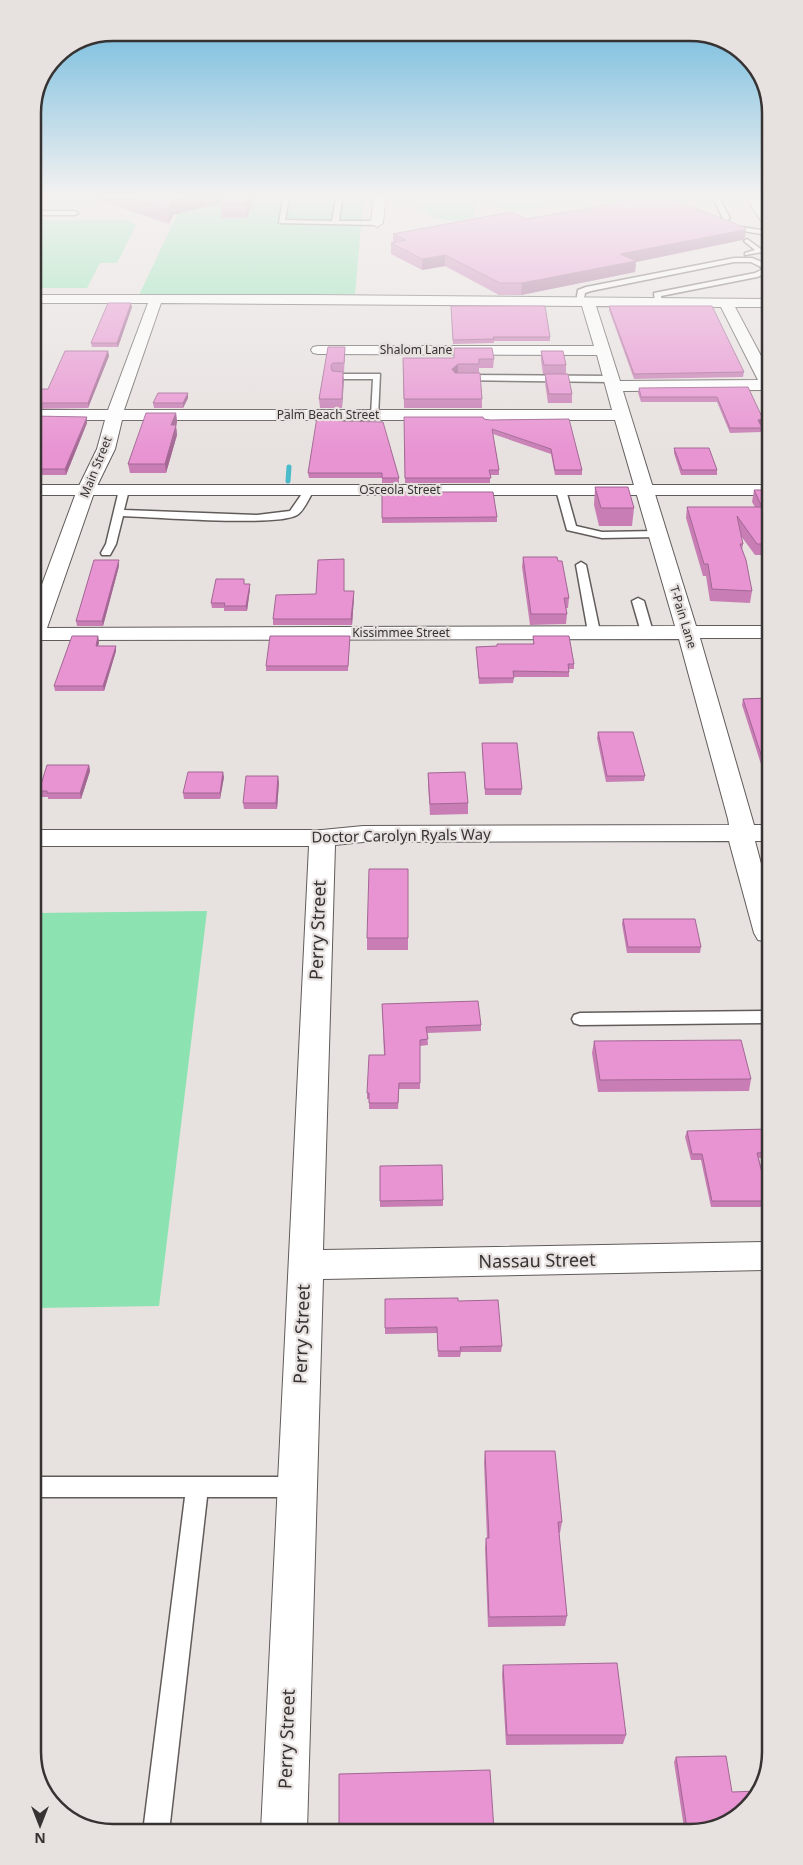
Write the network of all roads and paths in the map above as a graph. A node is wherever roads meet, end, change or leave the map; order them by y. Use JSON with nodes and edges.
{"nodes":[{"id":1,"x":629,"y":281,"type":"edge"},
{"id":2,"x":727,"y":281,"type":"edge"},
{"id":3,"x":41,"y":299,"type":"edge"},
{"id":4,"x":156,"y":299,"type":"junction"},
{"id":5,"x":584,"y":302,"type":"junction"},
{"id":6,"x":659,"y":302,"type":"junction"},
{"id":7,"x":726,"y":303,"type":"junction"},
{"id":8,"x":762,"y":303,"type":"edge"},
{"id":9,"x":318,"y":350,"type":"dead end"},
{"id":10,"x":603,"y":351,"type":"junction"},
{"id":11,"x":762,"y":374,"type":"edge"},
{"id":12,"x":336,"y":376,"type":"edge"},
{"id":13,"x":458,"y":378,"type":"edge"},
{"id":14,"x":612,"y":382,"type":"junction"},
{"id":15,"x":762,"y":384,"type":"edge"},
{"id":16,"x":41,"y":415,"type":"edge"},
{"id":17,"x":114,"y":415,"type":"junction"},
{"id":18,"x":375,"y":415,"type":"junction"},
{"id":19,"x":622,"y":415,"type":"junction"},
{"id":20,"x":41,"y":490,"type":"edge"},
{"id":21,"x":86,"y":490,"type":"junction"},
{"id":22,"x":124,"y":490,"type":"junction"},
{"id":23,"x":308,"y":490,"type":"junction"},
{"id":24,"x":561,"y":490,"type":"junction"},
{"id":25,"x":645,"y":490,"type":"junction"},
{"id":26,"x":762,"y":490,"type":"edge"},
{"id":27,"x":118,"y":513,"type":"junction"},
{"id":28,"x":658,"y":534,"type":"junction"},
{"id":29,"x":106,"y":552,"type":"dead end"},
{"id":30,"x":581,"y":565,"type":"dead end"},
{"id":31,"x":638,"y":601,"type":"dead end"},
{"id":32,"x":41,"y":615,"type":"edge"},
{"id":33,"x":594,"y":632,"type":"junction"},
{"id":34,"x":647,"y":632,"type":"junction"},
{"id":35,"x":688,"y":632,"type":"junction"},
{"id":36,"x":762,"y":632,"type":"edge"},
{"id":37,"x":41,"y":634,"type":"edge"},
{"id":38,"x":742,"y":833,"type":"junction"},
{"id":39,"x":762,"y":833,"type":"edge"},
{"id":40,"x":41,"y":838,"type":"edge"},
{"id":41,"x":322,"y":838,"type":"junction"},
{"id":42,"x":762,"y":914,"type":"edge"},
{"id":43,"x":762,"y":1017,"type":"edge"},
{"id":44,"x":580,"y":1019,"type":"dead end"},
{"id":45,"x":762,"y":1256,"type":"edge"},
{"id":46,"x":305,"y":1265,"type":"junction"},
{"id":47,"x":41,"y":1487,"type":"edge"},
{"id":48,"x":197,"y":1487,"type":"junction"},
{"id":49,"x":297,"y":1487,"type":"junction"},
{"id":50,"x":157,"y":1824,"type":"edge"},
{"id":51,"x":284,"y":1824,"type":"edge"}],
"edges":[{"from":1,"to":5,"type":"lane"},
{"from":2,"to":6,"type":"lane"},
{"from":3,"to":4,"type":"street"},
{"from":4,"to":5,"type":"street"},
{"from":4,"to":17,"type":"street","name":"Main Street"},
{"from":5,"to":6,"type":"street"},
{"from":5,"to":10,"type":"street","name":"T-Pain Lane"},
{"from":6,"to":7,"type":"street"},
{"from":7,"to":8,"type":"street"},
{"from":7,"to":11,"type":"street"},
{"from":9,"to":10,"type":"street","name":"Shalom Lane"},
{"from":10,"to":14,"type":"street","name":"T-Pain Lane"},
{"from":12,"to":18,"type":"lane"},
{"from":13,"to":14,"type":"lane"},
{"from":14,"to":15,"type":"street"},
{"from":14,"to":19,"type":"street","name":"T-Pain Lane"},
{"from":16,"to":17,"type":"street","name":"Palm Beach Street"},
{"from":17,"to":18,"type":"street","name":"Palm Beach Street"},
{"from":17,"to":21,"type":"street","name":"Main Street"},
{"from":18,"to":19,"type":"street","name":"Palm Beach Street"},
{"from":19,"to":25,"type":"street","name":"T-Pain Lane"},
{"from":20,"to":21,"type":"street","name":"Osceola Street"},
{"from":21,"to":22,"type":"street","name":"Osceola Street"},
{"from":21,"to":32,"type":"street","name":"Main Street"},
{"from":22,"to":23,"type":"street","name":"Osceola Street"},
{"from":22,"to":27,"type":"lane"},
{"from":23,"to":24,"type":"street","name":"Osceola Street"},
{"from":23,"to":27,"type":"lane"},
{"from":24,"to":25,"type":"street","name":"Osceola Street"},
{"from":24,"to":28,"type":"lane"},
{"from":25,"to":26,"type":"street","name":"Osceola Street"},
{"from":25,"to":28,"type":"street","name":"T-Pain Lane"},
{"from":27,"to":29,"type":"lane"},
{"from":28,"to":35,"type":"street","name":"T-Pain Lane"},
{"from":30,"to":33,"type":"lane"},
{"from":31,"to":34,"type":"lane"},
{"from":33,"to":34,"type":"street","name":"Kissimmee Street"},
{"from":33,"to":37,"type":"street","name":"Kissimmee Street"},
{"from":34,"to":35,"type":"street","name":"Kissimmee Street"},
{"from":35,"to":36,"type":"street","name":"Kissimmee Street"},
{"from":35,"to":38,"type":"street","name":"T-Pain Lane"},
{"from":38,"to":39,"type":"street","name":"Doctor Carolyn Ryals Way"},
{"from":38,"to":41,"type":"street","name":"Doctor Carolyn Ryals Way"},
{"from":38,"to":42,"type":"street","name":"T-Pain Lane"},
{"from":40,"to":41,"type":"street","name":"Doctor Carolyn Ryals Way"},
{"from":41,"to":46,"type":"street","name":"Perry Street"},
{"from":43,"to":44,"type":"lane"},
{"from":45,"to":46,"type":"street","name":"Nassau Street"},
{"from":46,"to":49,"type":"street","name":"Perry Street"},
{"from":47,"to":48,"type":"lane"},
{"from":48,"to":49,"type":"lane"},
{"from":48,"to":50,"type":"lane"},
{"from":49,"to":51,"type":"street","name":"Perry Street"}]}
